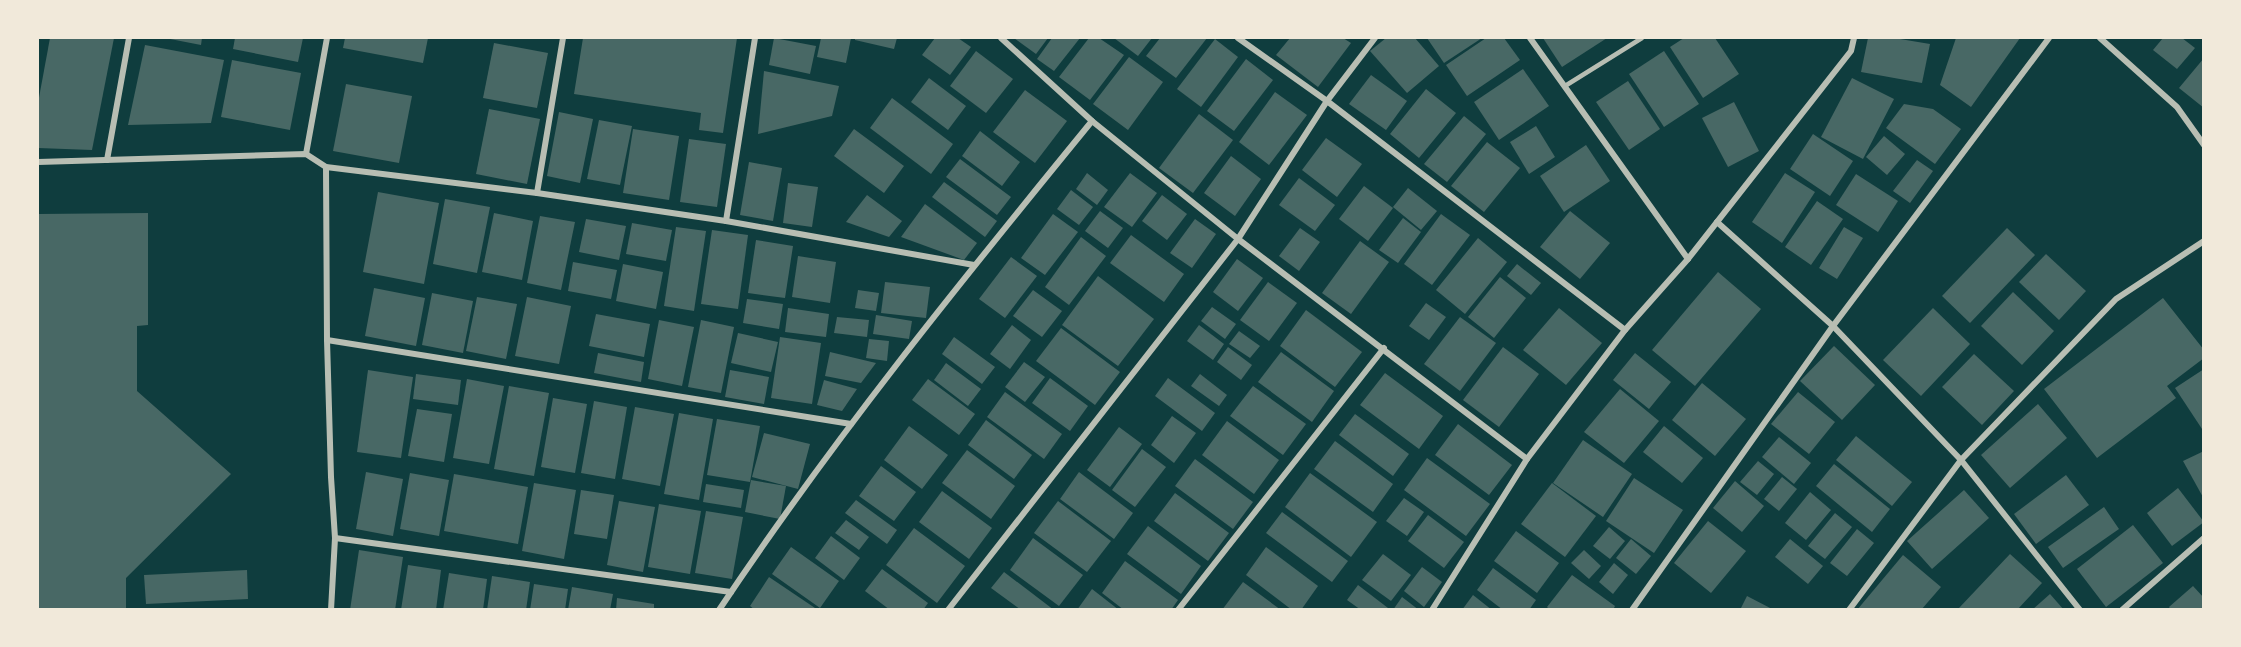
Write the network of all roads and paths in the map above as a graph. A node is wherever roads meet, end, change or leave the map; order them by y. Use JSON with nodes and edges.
{"nodes":[{"id":1,"x":129,"y":38,"type":"edge"},
{"id":2,"x":327,"y":38,"type":"edge"},
{"id":3,"x":563,"y":38,"type":"edge"},
{"id":4,"x":754,"y":38,"type":"edge"},
{"id":5,"x":1001,"y":38,"type":"edge"},
{"id":6,"x":1238,"y":38,"type":"edge"},
{"id":7,"x":1375,"y":38,"type":"edge"},
{"id":8,"x":1530,"y":38,"type":"edge"},
{"id":9,"x":1641,"y":38,"type":"edge"},
{"id":10,"x":1854,"y":38,"type":"edge"},
{"id":11,"x":2049,"y":38,"type":"edge"},
{"id":12,"x":2100,"y":38,"type":"edge"},
{"id":13,"x":1565,"y":86,"type":"junction"},
{"id":14,"x":1327,"y":101,"type":"junction"},
{"id":15,"x":1092,"y":121,"type":"junction"},
{"id":16,"x":2204,"y":146,"type":"edge"},
{"id":17,"x":306,"y":154,"type":"junction"},
{"id":18,"x":107,"y":159,"type":"junction"},
{"id":19,"x":38,"y":162,"type":"edge"},
{"id":20,"x":326,"y":167,"type":"junction"},
{"id":21,"x":537,"y":193,"type":"junction"},
{"id":22,"x":726,"y":221,"type":"junction"},
{"id":23,"x":1717,"y":222,"type":"junction"},
{"id":24,"x":1238,"y":239,"type":"junction"},
{"id":25,"x":2204,"y":241,"type":"edge"},
{"id":26,"x":1688,"y":259,"type":"junction"},
{"id":27,"x":974,"y":265,"type":"junction"},
{"id":28,"x":1833,"y":326,"type":"junction"},
{"id":29,"x":1625,"y":330,"type":"junction"},
{"id":30,"x":327,"y":340,"type":"junction"},
{"id":31,"x":1384,"y":348,"type":"junction"},
{"id":32,"x":851,"y":424,"type":"junction"},
{"id":33,"x":1527,"y":459,"type":"junction"},
{"id":34,"x":1961,"y":460,"type":"junction"},
{"id":35,"x":335,"y":538,"type":"junction"},
{"id":36,"x":2204,"y":538,"type":"edge"},
{"id":37,"x":731,"y":592,"type":"junction"},
{"id":38,"x":331,"y":609,"type":"edge"},
{"id":39,"x":719,"y":609,"type":"edge"},
{"id":40,"x":948,"y":609,"type":"edge"},
{"id":41,"x":1179,"y":609,"type":"edge"},
{"id":42,"x":1432,"y":609,"type":"edge"},
{"id":43,"x":1632,"y":609,"type":"edge"},
{"id":44,"x":1849,"y":609,"type":"edge"},
{"id":45,"x":2080,"y":609,"type":"edge"},
{"id":46,"x":2122,"y":609,"type":"edge"}],
"edges":[{"from":1,"to":18,"type":"street"},
{"from":2,"to":17,"type":"street"},
{"from":3,"to":21,"type":"street"},
{"from":4,"to":22,"type":"street"},
{"from":5,"to":15,"type":"street"},
{"from":6,"to":14,"type":"street"},
{"from":7,"to":14,"type":"street"},
{"from":8,"to":13,"type":"street"},
{"from":9,"to":13,"type":"lane"},
{"from":10,"to":23,"type":"street"},
{"from":11,"to":28,"type":"street"},
{"from":12,"to":16,"type":"street"},
{"from":13,"to":26,"type":"street"},
{"from":14,"to":24,"type":"street"},
{"from":14,"to":29,"type":"street"},
{"from":15,"to":24,"type":"street"},
{"from":15,"to":27,"type":"street"},
{"from":17,"to":18,"type":"street"},
{"from":17,"to":20,"type":"street"},
{"from":18,"to":19,"type":"street"},
{"from":20,"to":21,"type":"street"},
{"from":20,"to":30,"type":"street"},
{"from":21,"to":22,"type":"street"},
{"from":22,"to":27,"type":"street"},
{"from":23,"to":26,"type":"street"},
{"from":23,"to":28,"type":"street"},
{"from":24,"to":31,"type":"street"},
{"from":24,"to":40,"type":"street"},
{"from":25,"to":34,"type":"street"},
{"from":26,"to":29,"type":"street"},
{"from":27,"to":32,"type":"street"},
{"from":28,"to":34,"type":"street"},
{"from":28,"to":43,"type":"street"},
{"from":29,"to":33,"type":"street"},
{"from":30,"to":32,"type":"street"},
{"from":30,"to":35,"type":"street"},
{"from":31,"to":33,"type":"street"},
{"from":31,"to":41,"type":"street"},
{"from":32,"to":37,"type":"street"},
{"from":33,"to":42,"type":"street"},
{"from":34,"to":44,"type":"street"},
{"from":34,"to":45,"type":"street"},
{"from":35,"to":37,"type":"street"},
{"from":35,"to":38,"type":"street"},
{"from":36,"to":46,"type":"street"},
{"from":37,"to":39,"type":"street"}]}
